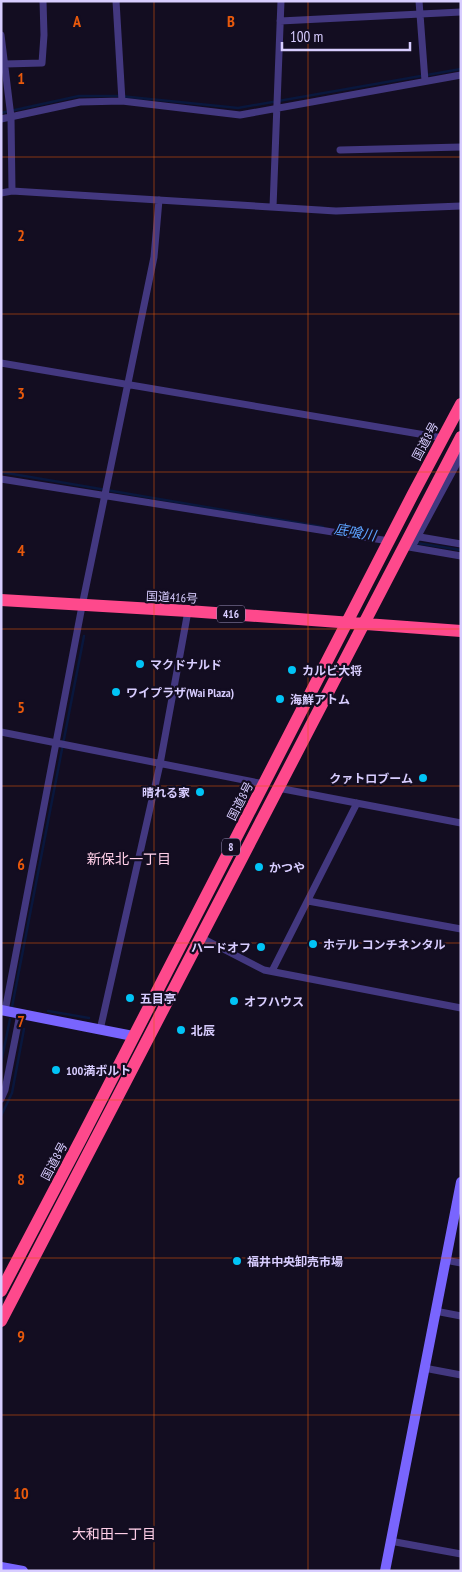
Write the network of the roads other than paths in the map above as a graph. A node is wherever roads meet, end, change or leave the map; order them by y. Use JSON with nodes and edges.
{"nodes":[{"id":1,"x":43,"y":1,"type":"edge"},
{"id":2,"x":116,"y":1,"type":"edge"},
{"id":3,"x":281,"y":1,"type":"edge"},
{"id":4,"x":419,"y":1,"type":"edge"},
{"id":5,"x":461,"y":12,"type":"edge"},
{"id":6,"x":420,"y":15,"type":"junction"},
{"id":7,"x":280,"y":21,"type":"junction"},
{"id":8,"x":1,"y":35,"type":"edge"},
{"id":9,"x":5,"y":64,"type":"junction"},
{"id":10,"x":461,"y":75,"type":"edge"},
{"id":11,"x":425,"y":81,"type":"junction"},
{"id":12,"x":122,"y":101,"type":"junction"},
{"id":13,"x":277,"y":107,"type":"junction"},
{"id":14,"x":11,"y":117,"type":"junction"},
{"id":15,"x":1,"y":119,"type":"edge"},
{"id":16,"x":461,"y":147,"type":"edge"},
{"id":17,"x":340,"y":150,"type":"dead end"},
{"id":18,"x":12,"y":191,"type":"junction"},
{"id":19,"x":1,"y":192,"type":"edge"},
{"id":20,"x":159,"y":200,"type":"junction"},
{"id":21,"x":461,"y":206,"type":"edge"},
{"id":22,"x":273,"y":207,"type":"junction"},
{"id":23,"x":1,"y":363,"type":"edge"},
{"id":24,"x":128,"y":384,"type":"junction"},
{"id":25,"x":461,"y":404,"type":"edge"},
{"id":26,"x":461,"y":437,"type":"edge"},
{"id":27,"x":443,"y":438,"type":"junction"},
{"id":28,"x":461,"y":456,"type":"edge"},
{"id":29,"x":1,"y":479,"type":"edge"},
{"id":30,"x":105,"y":496,"type":"junction"},
{"id":31,"x":410,"y":541,"type":"junction"},
{"id":32,"x":388,"y":542,"type":"junction"},
{"id":33,"x":461,"y":544,"type":"edge"},
{"id":34,"x":461,"y":556,"type":"edge"},
{"id":35,"x":1,"y":600,"type":"edge"},
{"id":36,"x":82,"y":606,"type":"junction"},
{"id":37,"x":188,"y":611,"type":"junction"},
{"id":38,"x":347,"y":623,"type":"junction"},
{"id":39,"x":364,"y":624,"type":"junction"},
{"id":40,"x":461,"y":631,"type":"edge"},
{"id":41,"x":1,"y":732,"type":"edge"},
{"id":42,"x":57,"y":743,"type":"junction"},
{"id":43,"x":160,"y":764,"type":"junction"},
{"id":44,"x":264,"y":784,"type":"junction"},
{"id":45,"x":277,"y":788,"type":"junction"},
{"id":46,"x":358,"y":803,"type":"junction"},
{"id":47,"x":461,"y":823,"type":"edge"},
{"id":48,"x":308,"y":901,"type":"junction"},
{"id":49,"x":461,"y":929,"type":"edge"},
{"id":50,"x":200,"y":937,"type":"junction"},
{"id":51,"x":272,"y":971,"type":"junction"},
{"id":52,"x":461,"y":1008,"type":"edge"},
{"id":53,"x":3,"y":1011,"type":"edge"},
{"id":54,"x":20,"y":1014,"type":"junction"},
{"id":55,"x":100,"y":1030,"type":"junction"},
{"id":56,"x":133,"y":1036,"type":"junction"},
{"id":57,"x":1,"y":1099,"type":"edge"},
{"id":58,"x":461,"y":1182,"type":"edge"},
{"id":59,"x":445,"y":1260,"type":"junction"},
{"id":60,"x":461,"y":1262,"type":"edge"},
{"id":61,"x":2,"y":1289,"type":"edge"},
{"id":62,"x":434,"y":1311,"type":"junction"},
{"id":63,"x":461,"y":1316,"type":"edge"},
{"id":64,"x":1,"y":1321,"type":"edge"},
{"id":65,"x":424,"y":1368,"type":"junction"},
{"id":66,"x":461,"y":1375,"type":"edge"},
{"id":67,"x":390,"y":1541,"type":"junction"},
{"id":68,"x":461,"y":1554,"type":"edge"},
{"id":69,"x":1,"y":1566,"type":"edge"},
{"id":70,"x":23,"y":1571,"type":"edge"},
{"id":71,"x":385,"y":1571,"type":"edge"}],
"edges":[{"from":1,"to":9,"type":"street"},
{"from":2,"to":12,"type":"street"},
{"from":3,"to":7,"type":"street"},
{"from":4,"to":6,"type":"street"},
{"from":5,"to":6,"type":"street"},
{"from":6,"to":7,"type":"street"},
{"from":6,"to":11,"type":"street"},
{"from":7,"to":13,"type":"street"},
{"from":8,"to":9,"type":"street"},
{"from":9,"to":14,"type":"street"},
{"from":10,"to":11,"type":"street"},
{"from":11,"to":13,"type":"street"},
{"from":12,"to":13,"type":"street"},
{"from":12,"to":14,"type":"street"},
{"from":13,"to":22,"type":"street"},
{"from":14,"to":15,"type":"street"},
{"from":14,"to":18,"type":"street"},
{"from":16,"to":17,"type":"street"},
{"from":18,"to":19,"type":"street"},
{"from":18,"to":20,"type":"street"},
{"from":20,"to":22,"type":"street"},
{"from":20,"to":24,"type":"street"},
{"from":21,"to":22,"type":"street"},
{"from":23,"to":24,"type":"street"},
{"from":24,"to":27,"type":"street"},
{"from":24,"to":30,"type":"street"},
{"from":25,"to":27,"type":"highway","name":"国道8号","number":"8"},
{"from":26,"to":31,"type":"highway","number":"8"},
{"from":27,"to":32,"type":"highway","name":"国道8号","number":"8"},
{"from":28,"to":31,"type":"street"},
{"from":29,"to":30,"type":"street"},
{"from":30,"to":32,"type":"street"},
{"from":30,"to":36,"type":"street"},
{"from":31,"to":33,"type":"street"},
{"from":31,"to":34,"type":"street"},
{"from":31,"to":39,"type":"highway","number":"8"},
{"from":32,"to":38,"type":"highway","name":"国道8号","number":"8"},
{"from":35,"to":36,"type":"highway","name":"国道416号","number":"416"},
{"from":36,"to":37,"type":"highway","name":"国道416号","number":"416"},
{"from":36,"to":42,"type":"street"},
{"from":37,"to":38,"type":"highway","name":"国道416号","number":"416"},
{"from":37,"to":43,"type":"street"},
{"from":38,"to":39,"type":"highway","name":"国道416号","number":"416"},
{"from":38,"to":44,"type":"highway","name":"国道8号","number":"8"},
{"from":39,"to":40,"type":"highway","name":"国道416号","number":"416"},
{"from":39,"to":45,"type":"highway","number":"8"},
{"from":41,"to":42,"type":"street"},
{"from":42,"to":43,"type":"street"},
{"from":42,"to":53,"type":"street"},
{"from":43,"to":44,"type":"street"},
{"from":43,"to":55,"type":"street"},
{"from":44,"to":56,"type":"highway","name":"国道8号","number":"8"},
{"from":45,"to":46,"type":"street"},
{"from":45,"to":50,"type":"highway","number":"8"},
{"from":46,"to":47,"type":"street"},
{"from":46,"to":48,"type":"street"},
{"from":48,"to":49,"type":"street"},
{"from":48,"to":51,"type":"street"},
{"from":50,"to":51,"type":"street"},
{"from":50,"to":64,"type":"highway","number":"8"},
{"from":51,"to":52,"type":"street"},
{"from":53,"to":54,"type":"street"},
{"from":54,"to":55,"type":"street"},
{"from":54,"to":57,"type":"street"},
{"from":55,"to":56,"type":"street"},
{"from":56,"to":61,"type":"highway","name":"国道8号","number":"8"},
{"from":58,"to":59,"type":"street"},
{"from":59,"to":60,"type":"street"},
{"from":59,"to":62,"type":"street"},
{"from":62,"to":63,"type":"street"},
{"from":62,"to":65,"type":"street"},
{"from":65,"to":66,"type":"street"},
{"from":65,"to":67,"type":"street"},
{"from":67,"to":68,"type":"street"},
{"from":67,"to":71,"type":"street"},
{"from":69,"to":70,"type":"street"}]}
